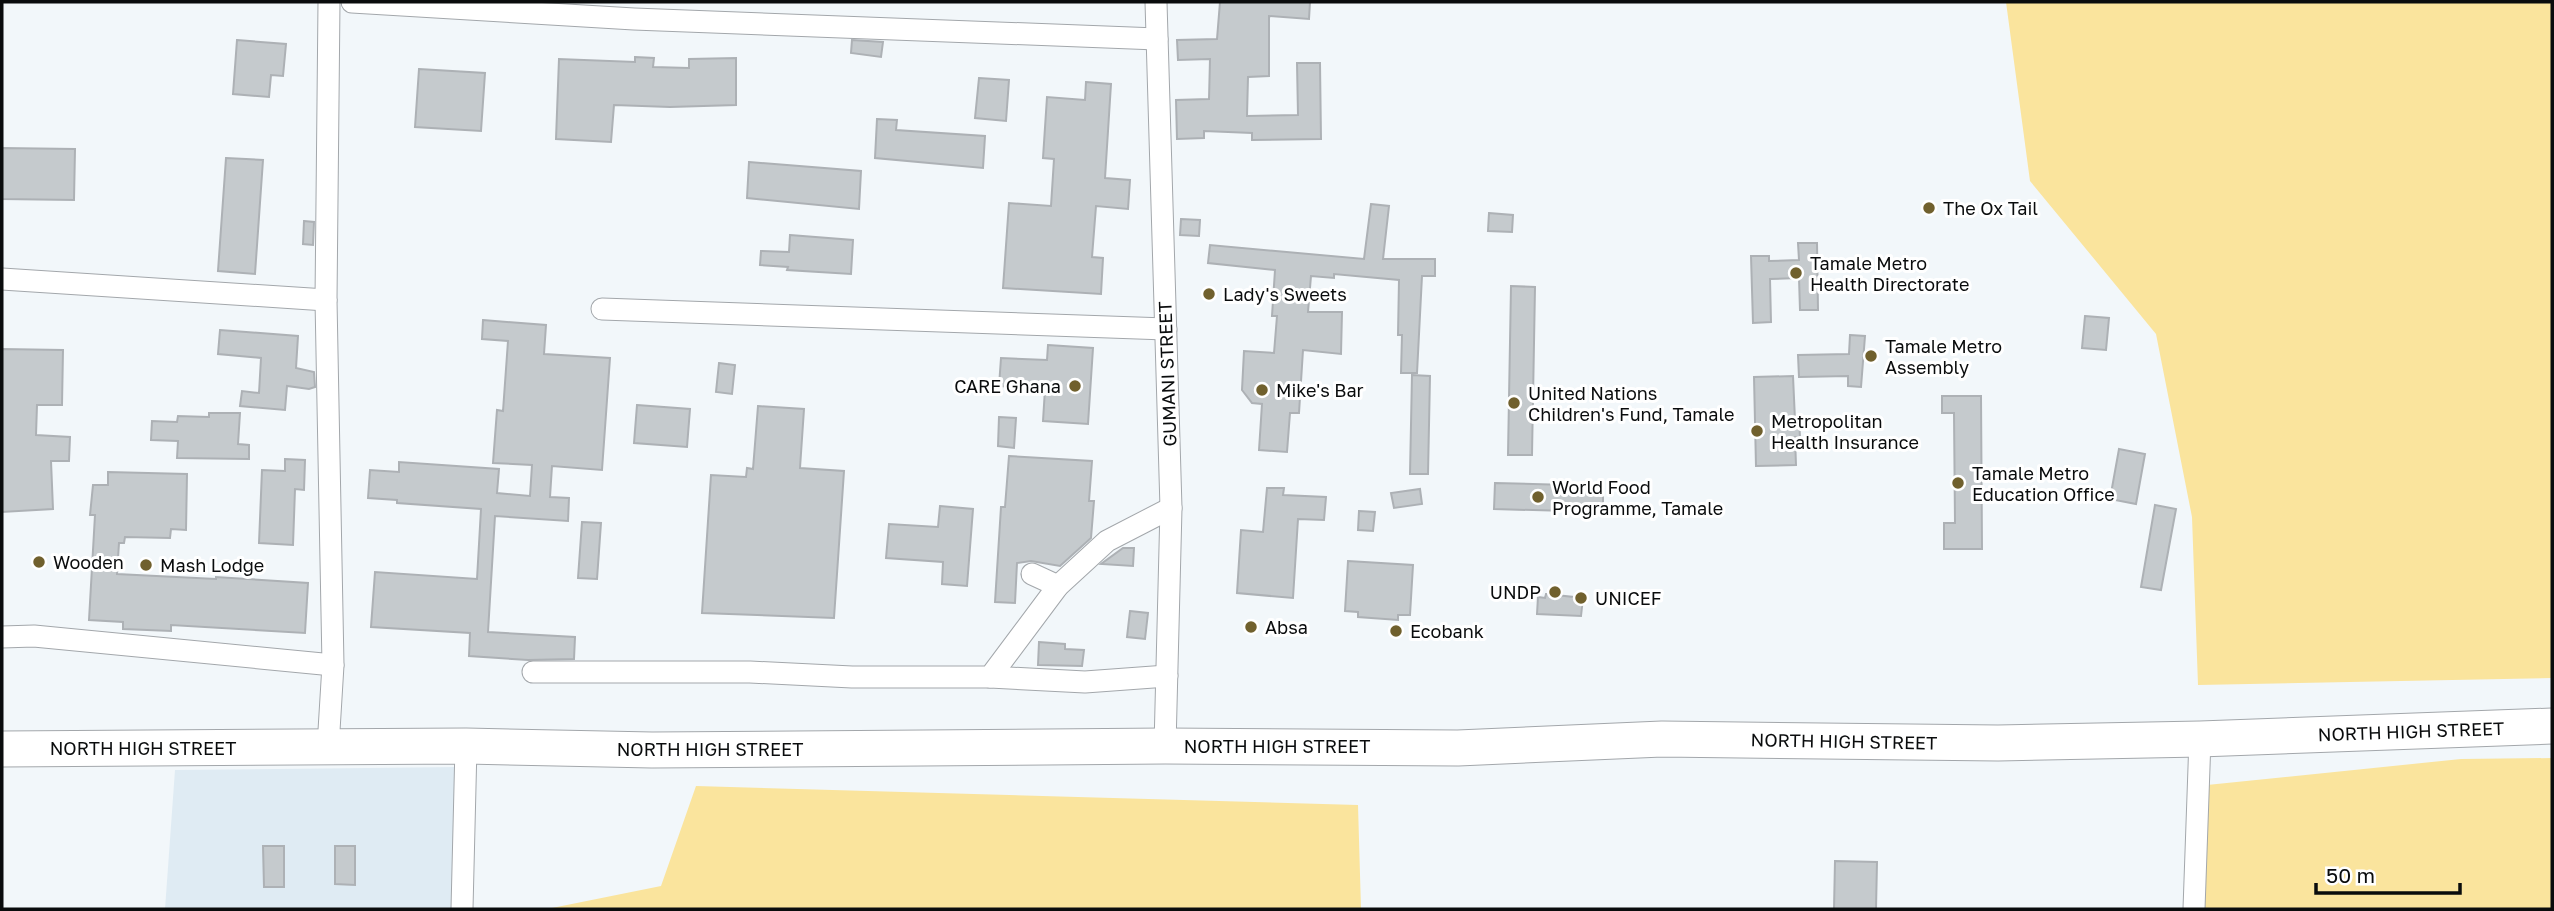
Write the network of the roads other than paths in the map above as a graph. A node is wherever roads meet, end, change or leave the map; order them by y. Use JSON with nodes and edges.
{"nodes":[{"id":1,"x":329,"y":2,"type":"edge"},
{"id":2,"x":352,"y":2,"type":"edge"},
{"id":3,"x":1156,"y":2,"type":"edge"},
{"id":4,"x":1157,"y":39,"type":"junction"},
{"id":5,"x":2,"y":279,"type":"edge"},
{"id":6,"x":326,"y":300,"type":"junction"},
{"id":7,"x":603,"y":309,"type":"dead end"},
{"id":8,"x":1166,"y":329,"type":"junction"},
{"id":9,"x":1171,"y":508,"type":"junction"},
{"id":10,"x":1032,"y":574,"type":"dead end"},
{"id":11,"x":1058,"y":586,"type":"junction"},
{"id":12,"x":2,"y":637,"type":"edge"},
{"id":13,"x":333,"y":664,"type":"junction"},
{"id":14,"x":533,"y":671,"type":"dead end"},
{"id":15,"x":1167,"y":676,"type":"junction"},
{"id":16,"x":990,"y":677,"type":"junction"},
{"id":17,"x":2552,"y":726,"type":"edge"},
{"id":18,"x":2200,"y":739,"type":"junction"},
{"id":19,"x":466,"y":746,"type":"junction"},
{"id":20,"x":1165,"y":746,"type":"junction"},
{"id":21,"x":328,"y":747,"type":"junction"},
{"id":22,"x":2,"y":749,"type":"edge"},
{"id":23,"x":462,"y":909,"type":"edge"},
{"id":24,"x":2194,"y":909,"type":"edge"}],
"edges":[{"from":1,"to":6,"type":"street"},
{"from":2,"to":4,"type":"street"},
{"from":3,"to":4,"type":"street","name":"GUMANI STREET"},
{"from":4,"to":8,"type":"street","name":"GUMANI STREET"},
{"from":5,"to":6,"type":"street"},
{"from":6,"to":13,"type":"street"},
{"from":7,"to":8,"type":"street"},
{"from":8,"to":9,"type":"street","name":"GUMANI STREET"},
{"from":9,"to":11,"type":"street"},
{"from":9,"to":15,"type":"street","name":"GUMANI STREET"},
{"from":10,"to":11,"type":"street"},
{"from":11,"to":16,"type":"street"},
{"from":12,"to":13,"type":"street"},
{"from":13,"to":21,"type":"street"},
{"from":14,"to":16,"type":"street"},
{"from":15,"to":16,"type":"street"},
{"from":15,"to":20,"type":"street","name":"GUMANI STREET"},
{"from":17,"to":18,"type":"highway","name":"NORTH HIGH STREET"},
{"from":18,"to":20,"type":"highway","name":"NORTH HIGH STREET"},
{"from":18,"to":24,"type":"street"},
{"from":19,"to":20,"type":"highway","name":"NORTH HIGH STREET"},
{"from":19,"to":21,"type":"highway","name":"NORTH HIGH STREET"},
{"from":19,"to":23,"type":"street"},
{"from":21,"to":22,"type":"highway","name":"NORTH HIGH STREET"}]}
